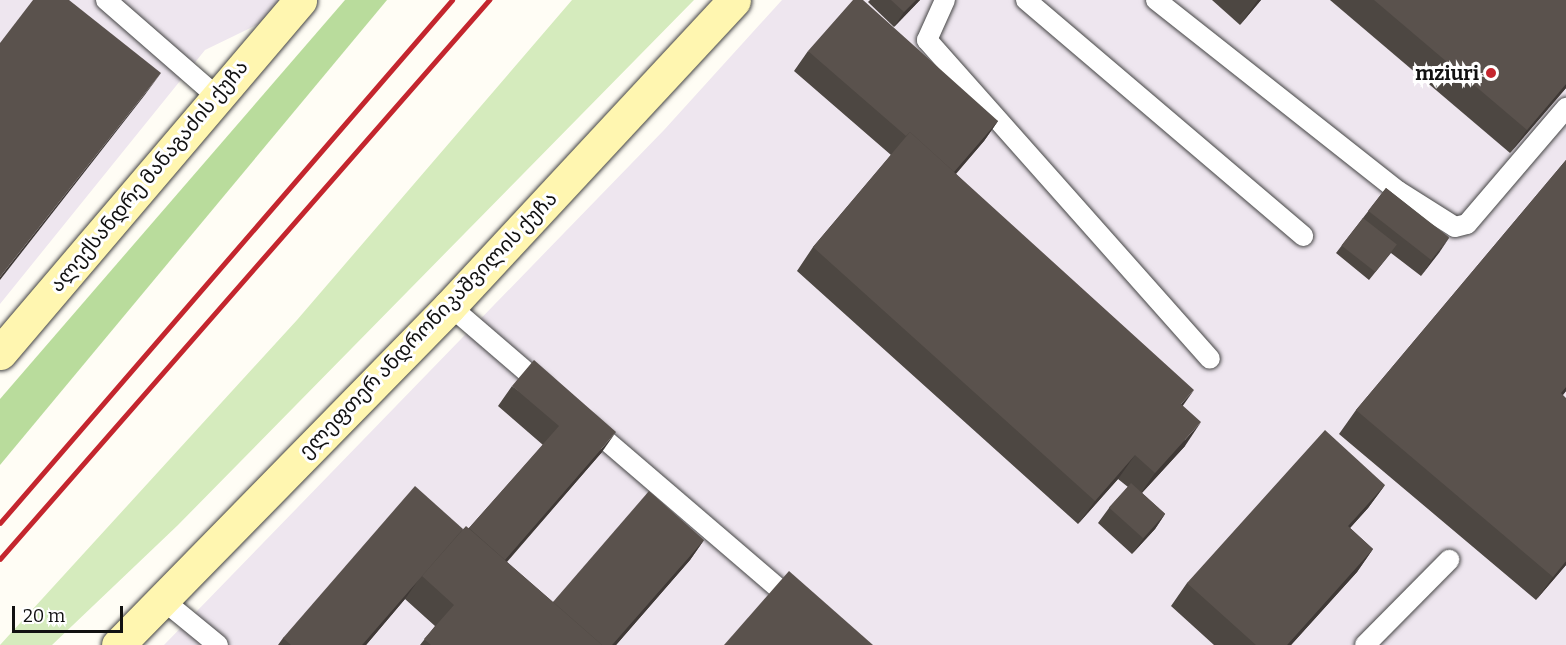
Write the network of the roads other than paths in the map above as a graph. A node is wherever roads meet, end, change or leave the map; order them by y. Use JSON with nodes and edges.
{"nodes":[{"id":1,"x":106,"y":0,"type":"edge"},
{"id":2,"x":300,"y":0,"type":"edge"},
{"id":3,"x":734,"y":0,"type":"edge"},
{"id":4,"x":945,"y":0,"type":"edge"},
{"id":5,"x":1026,"y":0,"type":"edge"},
{"id":6,"x":1156,"y":0,"type":"edge"},
{"id":7,"x":215,"y":95,"type":"junction"},
{"id":8,"x":1566,"y":108,"type":"edge"},
{"id":9,"x":1303,"y":236,"type":"dead end"},
{"id":10,"x":450,"y":306,"type":"junction"},
{"id":11,"x":0,"y":353,"type":"edge"},
{"id":12,"x":1210,"y":358,"type":"dead end"},
{"id":13,"x":557,"y":399,"type":"edge"},
{"id":14,"x":575,"y":414,"type":"edge"},
{"id":15,"x":1449,"y":560,"type":"dead end"},
{"id":16,"x":163,"y":600,"type":"junction"},
{"id":17,"x":809,"y":614,"type":"edge"},
{"id":18,"x":118,"y":645,"type":"edge"},
{"id":19,"x":218,"y":645,"type":"edge"},
{"id":20,"x":1365,"y":645,"type":"edge"}],
"edges":[{"from":1,"to":7,"type":"lane"},
{"from":2,"to":7,"type":"main road","name":"ალექსანდრე მანაგაძის ქუჩა"},
{"from":3,"to":10,"type":"main road","name":"ელეფთერ ანდრონიკაშვილის ქუჩა"},
{"from":4,"to":12,"type":"lane"},
{"from":5,"to":9,"type":"lane"},
{"from":6,"to":8,"type":"lane"},
{"from":7,"to":11,"type":"main road","name":"ალექსანდრე მანაგაძის ქუჩა"},
{"from":10,"to":13,"type":"lane"},
{"from":10,"to":16,"type":"main road","name":"ელეფთერ ანდრონიკაშვილის ქუჩა"},
{"from":14,"to":17,"type":"lane"},
{"from":15,"to":20,"type":"lane"},
{"from":16,"to":18,"type":"main road","name":"ელეფთერ ანდრონიკაშვილის ქუჩა"},
{"from":16,"to":19,"type":"lane"}]}
